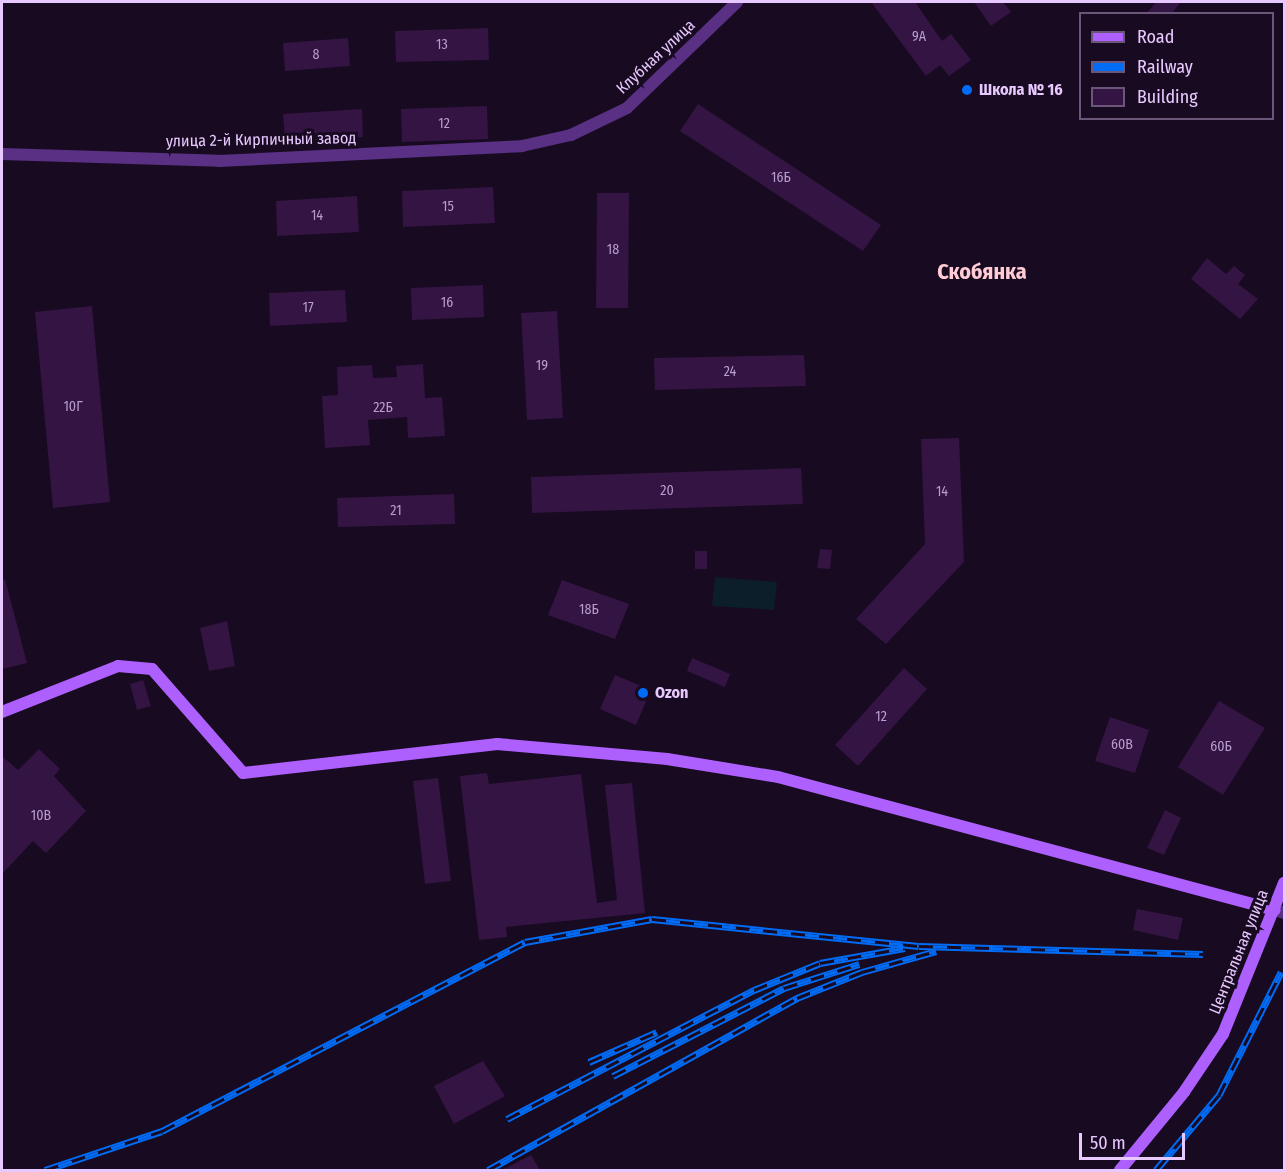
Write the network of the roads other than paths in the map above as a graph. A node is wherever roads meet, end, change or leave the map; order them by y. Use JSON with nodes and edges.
{"nodes":[{"id":1,"x":738,"y":2,"type":"edge"},
{"id":2,"x":522,"y":146,"type":"joint"},
{"id":3,"x":2,"y":154,"type":"edge"},
{"id":4,"x":2,"y":712,"type":"edge"},
{"id":5,"x":1284,"y":883,"type":"edge"},
{"id":6,"x":1280,"y":911,"type":"edge"},
{"id":7,"x":1120,"y":1170,"type":"edge"}],
"edges":[{"from":1,"to":2,"type":"street","name":"Клубная улица"},
{"from":2,"to":3,"type":"street","name":"улица 2-й Кирпичный завод"},
{"from":4,"to":6,"type":"street"},
{"from":5,"to":6,"type":"street","name":"Центральная улица"},
{"from":6,"to":7,"type":"street","name":"Центральная улица"}]}
